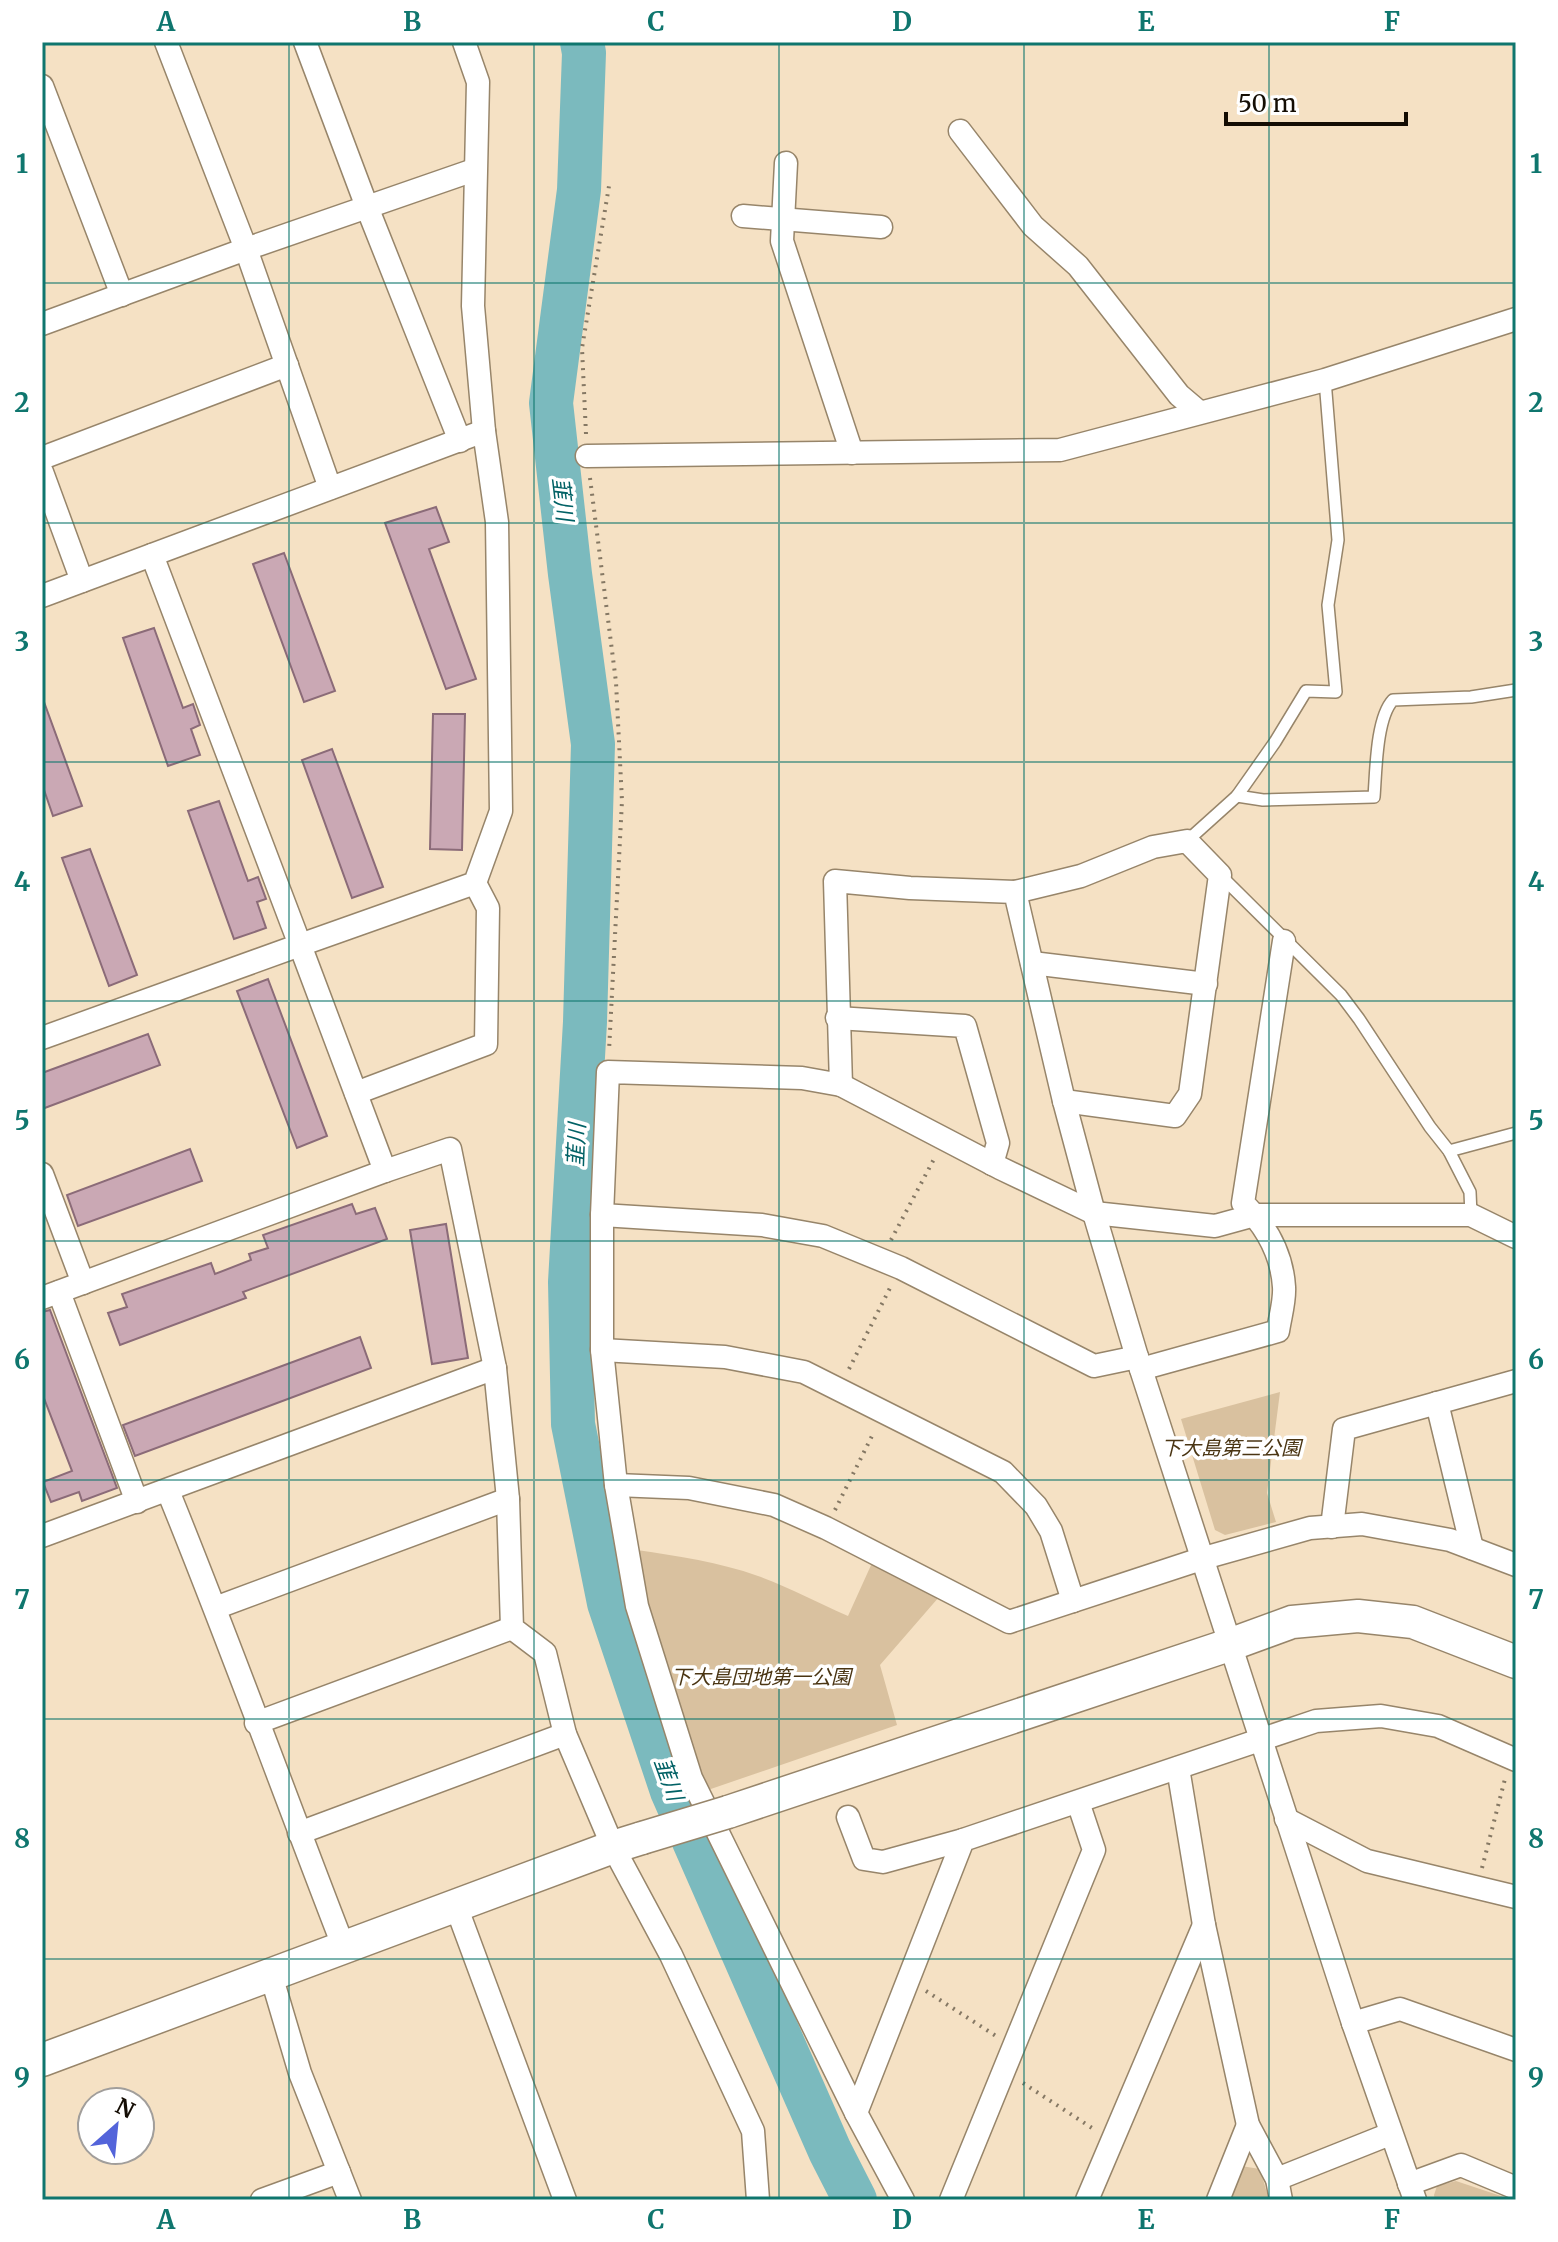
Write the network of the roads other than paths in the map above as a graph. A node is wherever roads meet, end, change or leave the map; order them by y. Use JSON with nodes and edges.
{"nodes":[{"id":1,"x":166,"y":42,"type":"edge"},
{"id":2,"x":305,"y":42,"type":"edge"},
{"id":3,"x":464,"y":42,"type":"edge"},
{"id":4,"x":42,"y":86,"type":"edge"},
{"id":5,"x":960,"y":131,"type":"dead end"},
{"id":6,"x":786,"y":163,"type":"dead end"},
{"id":7,"x":474,"y":170,"type":"junction"},
{"id":8,"x":367,"y":207,"type":"junction"},
{"id":9,"x":743,"y":216,"type":"dead end"},
{"id":10,"x":783,"y":219,"type":"junction"},
{"id":11,"x":881,"y":227,"type":"dead end"},
{"id":12,"x":246,"y":249,"type":"junction"},
{"id":13,"x":122,"y":295,"type":"junction"},
{"id":14,"x":1516,"y":319,"type":"edge"},
{"id":15,"x":42,"y":324,"type":"edge"},
{"id":16,"x":287,"y":365,"type":"junction"},
{"id":17,"x":1325,"y":380,"type":"junction"},
{"id":18,"x":1199,"y":412,"type":"junction"},
{"id":19,"x":484,"y":431,"type":"junction"},
{"id":20,"x":460,"y":441,"type":"junction"},
{"id":21,"x":852,"y":453,"type":"junction"},
{"id":22,"x":587,"y":456,"type":"road end"},
{"id":23,"x":42,"y":458,"type":"edge"},
{"id":24,"x":42,"y":472,"type":"edge"},
{"id":25,"x":330,"y":488,"type":"junction"},
{"id":26,"x":152,"y":555,"type":"junction"},
{"id":27,"x":82,"y":581,"type":"junction"},
{"id":28,"x":42,"y":596,"type":"edge"},
{"id":29,"x":1516,"y":690,"type":"edge"},
{"id":30,"x":1237,"y":796,"type":"junction"},
{"id":31,"x":1187,"y":841,"type":"junction"},
{"id":32,"x":1220,"y":875,"type":"junction"},
{"id":33,"x":475,"y":883,"type":"junction"},
{"id":34,"x":1015,"y":892,"type":"junction"},
{"id":35,"x":1284,"y":941,"type":"junction"},
{"id":36,"x":300,"y":945,"type":"junction"},
{"id":37,"x":1032,"y":963,"type":"junction"},
{"id":38,"x":1206,"y":984,"type":"junction"},
{"id":39,"x":837,"y":1018,"type":"junction"},
{"id":40,"x":42,"y":1038,"type":"edge"},
{"id":41,"x":841,"y":1085,"type":"junction"},
{"id":42,"x":356,"y":1093,"type":"junction"},
{"id":43,"x":1064,"y":1101,"type":"junction"},
{"id":44,"x":1516,"y":1133,"type":"edge"},
{"id":45,"x":1449,"y":1151,"type":"junction"},
{"id":46,"x":992,"y":1164,"type":"junction"},
{"id":47,"x":385,"y":1171,"type":"junction"},
{"id":48,"x":42,"y":1174,"type":"edge"},
{"id":49,"x":1094,"y":1213,"type":"junction"},
{"id":50,"x":602,"y":1215,"type":"junction"},
{"id":51,"x":1255,"y":1215,"type":"junction"},
{"id":52,"x":1471,"y":1215,"type":"junction"},
{"id":53,"x":1516,"y":1237,"type":"edge"},
{"id":54,"x":83,"y":1283,"type":"junction"},
{"id":55,"x":50,"y":1295,"type":"edge"},
{"id":56,"x":602,"y":1350,"type":"junction"},
{"id":57,"x":1139,"y":1363,"type":"junction"},
{"id":58,"x":495,"y":1368,"type":"junction"},
{"id":59,"x":1516,"y":1381,"type":"edge"},
{"id":60,"x":1437,"y":1403,"type":"junction"},
{"id":61,"x":616,"y":1485,"type":"junction"},
{"id":62,"x":168,"y":1491,"type":"junction"},
{"id":63,"x":508,"y":1499,"type":"junction"},
{"id":64,"x":137,"y":1502,"type":"junction"},
{"id":65,"x":1332,"y":1527,"type":"junction"},
{"id":66,"x":42,"y":1536,"type":"edge"},
{"id":67,"x":1472,"y":1548,"type":"junction"},
{"id":68,"x":1204,"y":1558,"type":"junction"},
{"id":69,"x":1516,"y":1565,"type":"edge"},
{"id":70,"x":1073,"y":1601,"type":"junction"},
{"id":71,"x":215,"y":1608,"type":"junction"},
{"id":72,"x":512,"y":1628,"type":"junction"},
{"id":73,"x":1229,"y":1645,"type":"junction"},
{"id":74,"x":1516,"y":1662,"type":"edge"},
{"id":75,"x":256,"y":1723,"type":"junction"},
{"id":76,"x":565,"y":1734,"type":"junction"},
{"id":77,"x":1260,"y":1739,"type":"junction"},
{"id":78,"x":1513,"y":1759,"type":"edge"},
{"id":79,"x":1178,"y":1768,"type":"junction"},
{"id":80,"x":1078,"y":1802,"type":"junction"},
{"id":81,"x":848,"y":1817,"type":"dead end"},
{"id":82,"x":1286,"y":1819,"type":"junction"},
{"id":83,"x":299,"y":1833,"type":"junction"},
{"id":84,"x":963,"y":1840,"type":"junction"},
{"id":85,"x":628,"y":1842,"type":"junction"},
{"id":86,"x":1516,"y":1897,"type":"edge"},
{"id":87,"x":456,"y":1906,"type":"junction"},
{"id":88,"x":1204,"y":1925,"type":"junction"},
{"id":89,"x":344,"y":1948,"type":"junction"},
{"id":90,"x":271,"y":1975,"type":"junction"},
{"id":91,"x":1353,"y":2023,"type":"junction"},
{"id":92,"x":1516,"y":2050,"type":"edge"},
{"id":93,"x":42,"y":2060,"type":"edge"},
{"id":94,"x":856,"y":2113,"type":"junction"},
{"id":95,"x":1248,"y":2125,"type":"junction"},
{"id":96,"x":1390,"y":2134,"type":"junction"},
{"id":97,"x":339,"y":2172,"type":"junction"},
{"id":98,"x":1516,"y":2188,"type":"edge"},
{"id":99,"x":1279,"y":2190,"type":"edge"},
{"id":100,"x":1412,"y":2192,"type":"edge"},
{"id":101,"x":262,"y":2200,"type":"edge"},
{"id":102,"x":350,"y":2200,"type":"edge"},
{"id":103,"x":565,"y":2200,"type":"edge"},
{"id":104,"x":758,"y":2200,"type":"edge"},
{"id":105,"x":903,"y":2200,"type":"edge"},
{"id":106,"x":951,"y":2200,"type":"edge"},
{"id":107,"x":1087,"y":2200,"type":"edge"},
{"id":108,"x":1218,"y":2200,"type":"edge"}],
"edges":[{"from":1,"to":12,"type":"street"},
{"from":2,"to":8,"type":"street"},
{"from":3,"to":7,"type":"street"},
{"from":4,"to":13,"type":"street"},
{"from":5,"to":18,"type":"street"},
{"from":6,"to":10,"type":"street"},
{"from":7,"to":8,"type":"street"},
{"from":7,"to":19,"type":"street"},
{"from":8,"to":12,"type":"street"},
{"from":8,"to":20,"type":"street"},
{"from":9,"to":10,"type":"street"},
{"from":10,"to":11,"type":"street"},
{"from":10,"to":21,"type":"street"},
{"from":12,"to":13,"type":"street"},
{"from":12,"to":16,"type":"street"},
{"from":13,"to":15,"type":"street"},
{"from":14,"to":17,"type":"street"},
{"from":16,"to":23,"type":"street"},
{"from":16,"to":25,"type":"street"},
{"from":17,"to":18,"type":"street"},
{"from":17,"to":30,"type":"lane"},
{"from":18,"to":21,"type":"street"},
{"from":19,"to":20,"type":"street"},
{"from":19,"to":33,"type":"street"},
{"from":20,"to":25,"type":"street"},
{"from":21,"to":22,"type":"street"},
{"from":24,"to":27,"type":"street"},
{"from":25,"to":26,"type":"street"},
{"from":26,"to":27,"type":"street"},
{"from":26,"to":36,"type":"street"},
{"from":27,"to":28,"type":"street"},
{"from":29,"to":30,"type":"lane"},
{"from":30,"to":31,"type":"lane"},
{"from":31,"to":32,"type":"street"},
{"from":31,"to":34,"type":"street"},
{"from":32,"to":35,"type":"lane"},
{"from":32,"to":38,"type":"street"},
{"from":33,"to":36,"type":"street"},
{"from":33,"to":42,"type":"street"},
{"from":34,"to":37,"type":"street"},
{"from":34,"to":39,"type":"street"},
{"from":35,"to":45,"type":"lane"},
{"from":35,"to":51,"type":"street"},
{"from":36,"to":40,"type":"street"},
{"from":36,"to":42,"type":"street"},
{"from":37,"to":38,"type":"street"},
{"from":37,"to":43,"type":"street"},
{"from":38,"to":43,"type":"street"},
{"from":39,"to":41,"type":"street"},
{"from":39,"to":46,"type":"street"},
{"from":41,"to":46,"type":"street"},
{"from":41,"to":50,"type":"street"},
{"from":42,"to":47,"type":"street"},
{"from":43,"to":49,"type":"street"},
{"from":44,"to":45,"type":"lane"},
{"from":45,"to":52,"type":"lane"},
{"from":46,"to":49,"type":"street"},
{"from":47,"to":54,"type":"street"},
{"from":47,"to":58,"type":"street"},
{"from":48,"to":54,"type":"street"},
{"from":49,"to":51,"type":"street"},
{"from":49,"to":57,"type":"street"},
{"from":50,"to":56,"type":"street"},
{"from":50,"to":57,"type":"street"},
{"from":51,"to":52,"type":"street"},
{"from":51,"to":57,"type":"street"},
{"from":52,"to":53,"type":"street"},
{"from":54,"to":55,"type":"street"},
{"from":55,"to":64,"type":"street"},
{"from":56,"to":61,"type":"street"},
{"from":56,"to":70,"type":"street"},
{"from":57,"to":68,"type":"street"},
{"from":58,"to":62,"type":"street"},
{"from":58,"to":63,"type":"street"},
{"from":59,"to":60,"type":"street"},
{"from":60,"to":65,"type":"street"},
{"from":60,"to":67,"type":"street"},
{"from":61,"to":70,"type":"street"},
{"from":61,"to":94,"type":"street"},
{"from":62,"to":64,"type":"street"},
{"from":62,"to":71,"type":"street"},
{"from":63,"to":71,"type":"street"},
{"from":63,"to":72,"type":"street"},
{"from":64,"to":66,"type":"street"},
{"from":65,"to":67,"type":"street"},
{"from":65,"to":68,"type":"street"},
{"from":67,"to":69,"type":"street"},
{"from":68,"to":70,"type":"street"},
{"from":68,"to":73,"type":"street"},
{"from":71,"to":75,"type":"street"},
{"from":72,"to":75,"type":"street"},
{"from":72,"to":76,"type":"street"},
{"from":73,"to":74,"type":"street"},
{"from":73,"to":77,"type":"street"},
{"from":73,"to":85,"type":"street","bridge":true},
{"from":75,"to":83,"type":"street"},
{"from":76,"to":83,"type":"street"},
{"from":76,"to":85,"type":"street"},
{"from":77,"to":78,"type":"street"},
{"from":77,"to":79,"type":"street"},
{"from":77,"to":82,"type":"street"},
{"from":79,"to":80,"type":"street"},
{"from":79,"to":88,"type":"street"},
{"from":80,"to":84,"type":"street"},
{"from":80,"to":106,"type":"street"},
{"from":81,"to":84,"type":"street"},
{"from":82,"to":86,"type":"street"},
{"from":82,"to":91,"type":"street"},
{"from":83,"to":89,"type":"street"},
{"from":84,"to":94,"type":"street"},
{"from":85,"to":87,"type":"street"},
{"from":85,"to":104,"type":"street"},
{"from":87,"to":89,"type":"street"},
{"from":87,"to":103,"type":"street"},
{"from":88,"to":95,"type":"street"},
{"from":88,"to":107,"type":"street"},
{"from":89,"to":90,"type":"street"},
{"from":90,"to":93,"type":"street"},
{"from":90,"to":97,"type":"street"},
{"from":91,"to":92,"type":"street"},
{"from":91,"to":96,"type":"street"},
{"from":94,"to":105,"type":"street"},
{"from":95,"to":99,"type":"street"},
{"from":95,"to":108,"type":"street"},
{"from":96,"to":99,"type":"street"},
{"from":96,"to":100,"type":"street"},
{"from":97,"to":101,"type":"street"},
{"from":97,"to":102,"type":"street"},
{"from":98,"to":100,"type":"street"}]}
